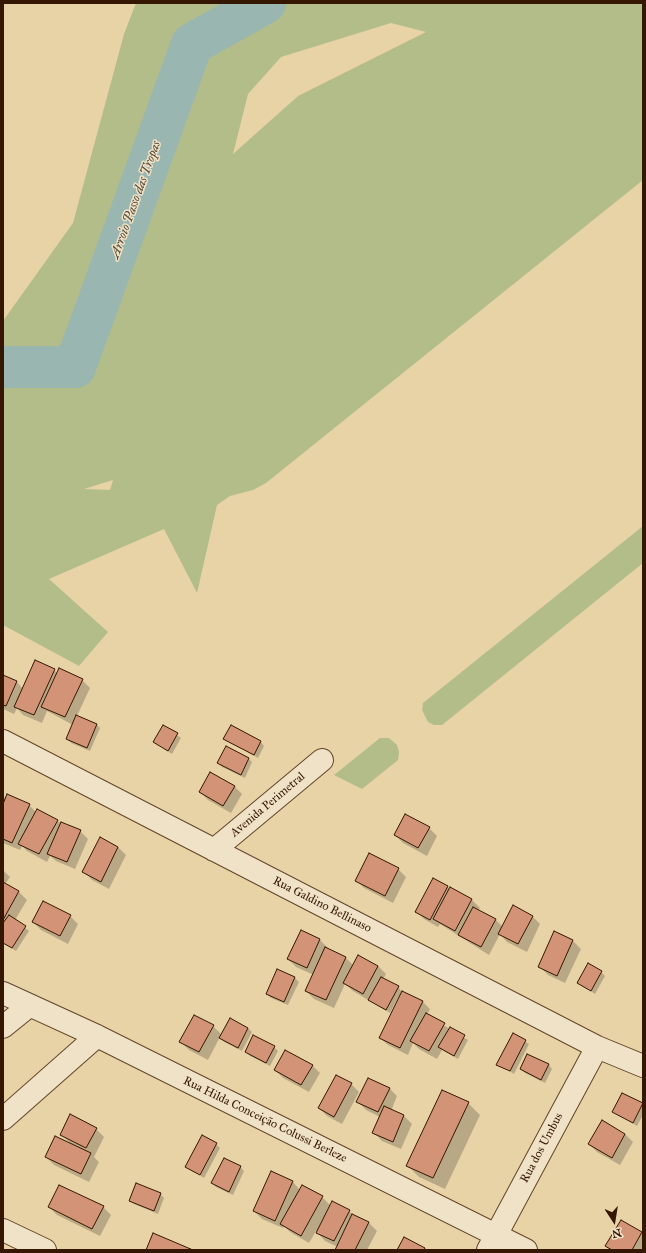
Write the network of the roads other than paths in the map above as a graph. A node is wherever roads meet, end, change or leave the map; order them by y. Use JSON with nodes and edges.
{"nodes":[{"id":1,"x":3,"y":741,"type":"edge"},
{"id":2,"x":322,"y":760,"type":"dead end"},
{"id":3,"x":214,"y":850,"type":"junction"},
{"id":4,"x":3,"y":993,"type":"edge"},
{"id":5,"x":29,"y":1006,"type":"junction"},
{"id":6,"x":3,"y":1027,"type":"edge"},
{"id":7,"x":97,"y":1036,"type":"junction"},
{"id":8,"x":597,"y":1047,"type":"junction"},
{"id":9,"x":643,"y":1066,"type":"edge"},
{"id":10,"x":3,"y":1119,"type":"edge"},
{"id":11,"x":3,"y":1230,"type":"edge"},
{"id":12,"x":492,"y":1243,"type":"edge"},
{"id":13,"x":45,"y":1250,"type":"edge"},
{"id":14,"x":526,"y":1250,"type":"edge"}],
"edges":[{"from":1,"to":3,"type":"street","name":"Rua Galdino Bellinaso"},
{"from":2,"to":3,"type":"street","name":"Avenida Perimetral"},
{"from":3,"to":8,"type":"street","name":"Rua Galdino Bellinaso"},
{"from":4,"to":5,"type":"street","name":"Rua Hilda Conceição Colussi Berleze"},
{"from":5,"to":6,"type":"street"},
{"from":5,"to":7,"type":"street","name":"Rua Hilda Conceição Colussi Berleze"},
{"from":7,"to":10,"type":"street"},
{"from":7,"to":12,"type":"street","name":"Rua Hilda Conceição Colussi Berleze"},
{"from":8,"to":9,"type":"street","name":"Rua Galdino Bellinaso"},
{"from":8,"to":12,"type":"street","name":"Rua dos Umbus"},
{"from":11,"to":13,"type":"street"},
{"from":12,"to":14,"type":"street","name":"Rua Hilda Conceição Colussi Berleze"}]}
